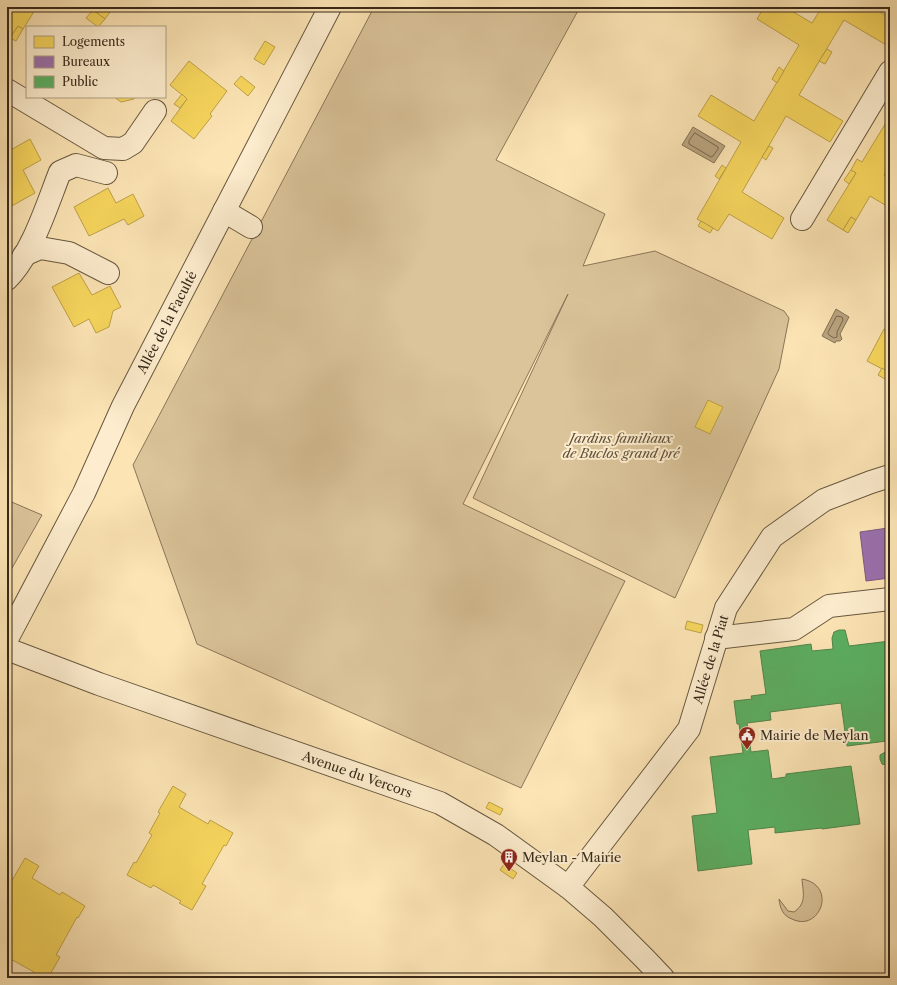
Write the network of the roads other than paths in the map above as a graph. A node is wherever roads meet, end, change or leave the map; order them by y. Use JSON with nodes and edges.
{"nodes":[{"id":1,"x":330,"y":7,"type":"edge"},
{"id":2,"x":890,"y":72,"type":"edge"},
{"id":3,"x":7,"y":90,"type":"edge"},
{"id":4,"x":155,"y":111,"type":"dead end"},
{"id":5,"x":106,"y":173,"type":"dead end"},
{"id":6,"x":224,"y":211,"type":"junction"},
{"id":7,"x":802,"y":219,"type":"dead end"},
{"id":8,"x":252,"y":227,"type":"dead end"},
{"id":9,"x":24,"y":255,"type":"junction"},
{"id":10,"x":108,"y":273,"type":"dead end"},
{"id":11,"x":7,"y":280,"type":"edge"},
{"id":12,"x":890,"y":476,"type":"edge"},
{"id":13,"x":890,"y":599,"type":"edge"},
{"id":14,"x":716,"y":638,"type":"junction"},
{"id":15,"x":7,"y":639,"type":"edge"},
{"id":16,"x":7,"y":649,"type":"edge"},
{"id":17,"x":568,"y":886,"type":"junction"},
{"id":18,"x":663,"y":978,"type":"edge"}],
"edges":[{"from":1,"to":6,"type":"street","name":"Allée de la Faculté"},
{"from":2,"to":7,"type":"street"},
{"from":3,"to":4,"type":"street"},
{"from":5,"to":9,"type":"street"},
{"from":6,"to":8,"type":"street"},
{"from":6,"to":15,"type":"street","name":"Allée de la Faculté"},
{"from":9,"to":10,"type":"street"},
{"from":9,"to":11,"type":"street"},
{"from":12,"to":14,"type":"street","name":"Allée de la Piat"},
{"from":13,"to":14,"type":"street"},
{"from":14,"to":17,"type":"street","name":"Allée de la Piat"},
{"from":16,"to":17,"type":"street","name":"Avenue du Vercors"},
{"from":17,"to":18,"type":"street","name":"Avenue du Vercors"}]}
